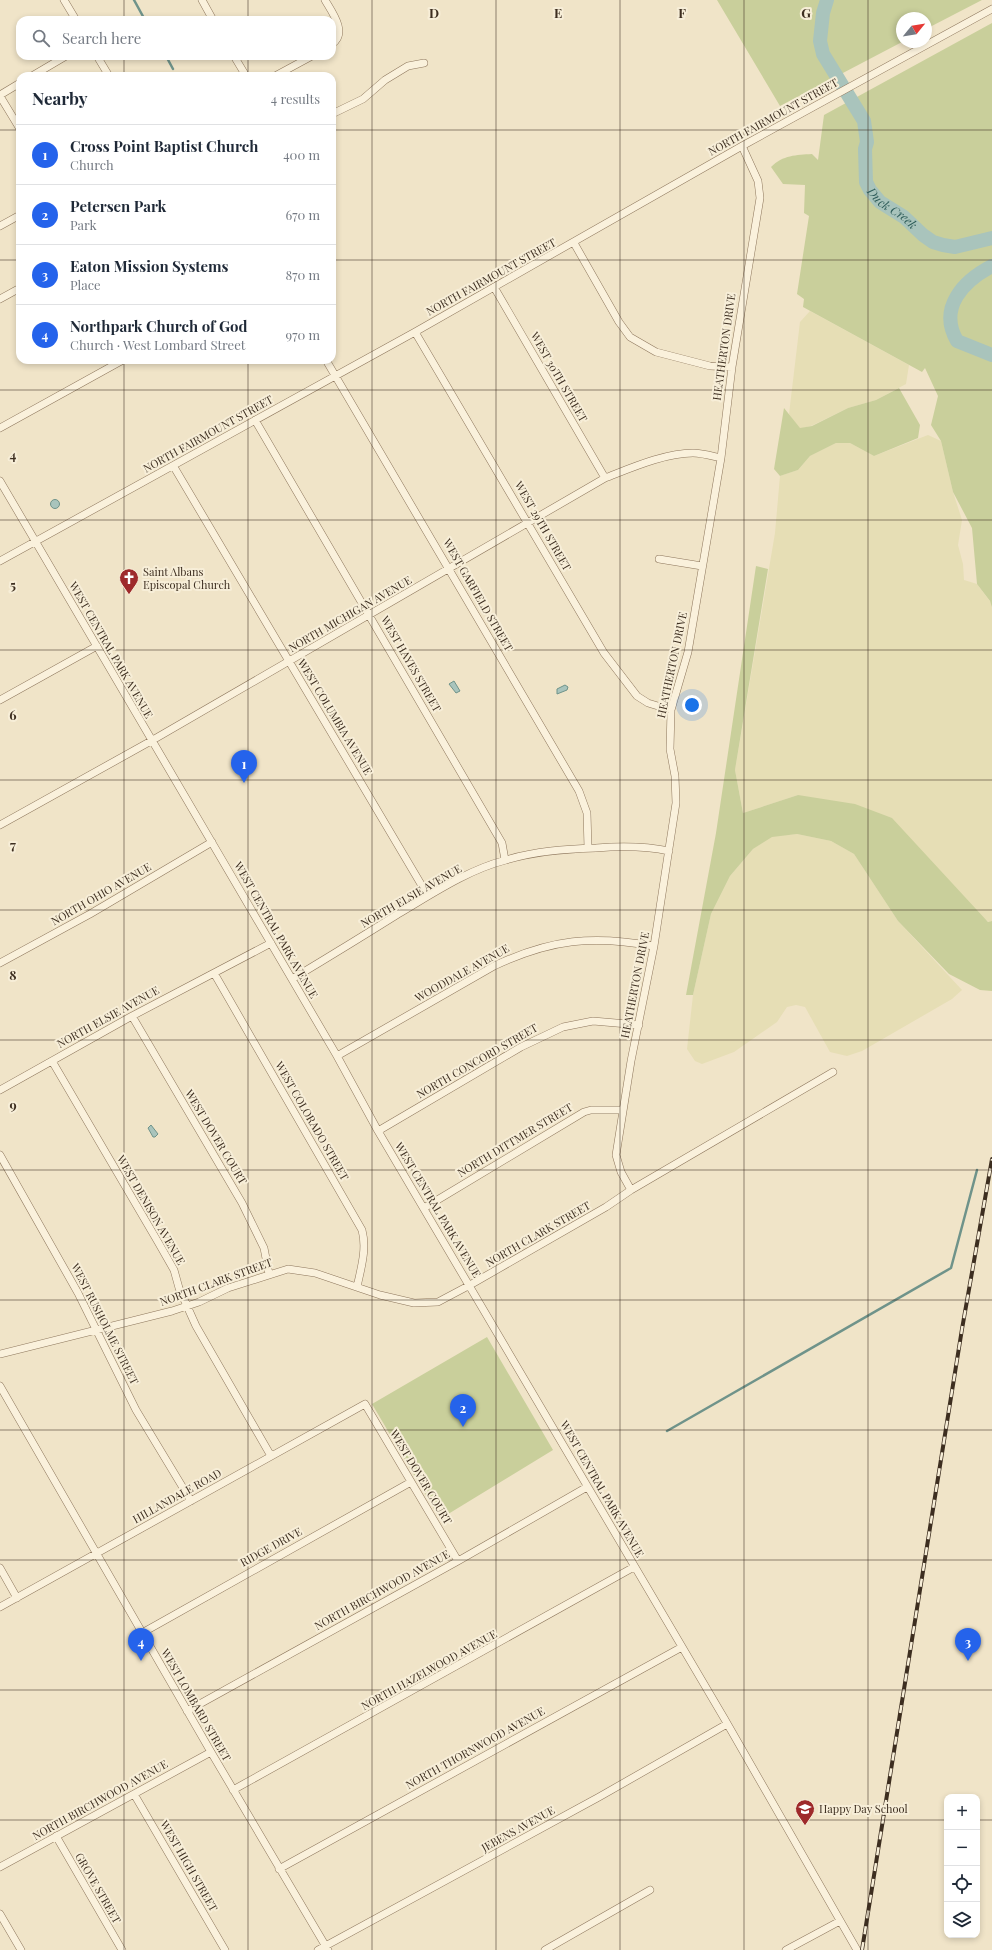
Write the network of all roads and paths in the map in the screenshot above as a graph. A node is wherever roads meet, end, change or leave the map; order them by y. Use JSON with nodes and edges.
{"nodes":[{"id":1,"x":64,"y":0,"type":"edge"},
{"id":2,"x":202,"y":0,"type":"edge"},
{"id":3,"x":325,"y":0,"type":"edge"},
{"id":4,"x":992,"y":9,"type":"edge"},
{"id":5,"x":74,"y":16,"type":"edge"},
{"id":6,"x":211,"y":16,"type":"edge"},
{"id":7,"x":335,"y":16,"type":"edge"},
{"id":8,"x":336,"y":18,"type":"edge"},
{"id":9,"x":336,"y":39,"type":"edge"},
{"id":10,"x":59,"y":60,"type":"edge"},
{"id":11,"x":99,"y":60,"type":"edge"},
{"id":12,"x":236,"y":60,"type":"edge"},
{"id":13,"x":305,"y":60,"type":"edge"},
{"id":14,"x":424,"y":63,"type":"dead end"},
{"id":15,"x":39,"y":72,"type":"edge"},
{"id":16,"x":107,"y":72,"type":"edge"},
{"id":17,"x":244,"y":72,"type":"edge"},
{"id":18,"x":282,"y":72,"type":"edge"},
{"id":19,"x":16,"y":85,"type":"edge"},
{"id":20,"x":0,"y":95,"type":"edge"},
{"id":21,"x":336,"y":112,"type":"edge"},
{"id":22,"x":16,"y":122,"type":"edge"},
{"id":23,"x":742,"y":146,"type":"junction"},
{"id":24,"x":16,"y":216,"type":"edge"},
{"id":25,"x":0,"y":226,"type":"edge"},
{"id":26,"x":574,"y":243,"type":"junction"},
{"id":27,"x":494,"y":287,"type":"junction"},
{"id":28,"x":16,"y":290,"type":"edge"},
{"id":29,"x":0,"y":299,"type":"edge"},
{"id":30,"x":415,"y":332,"type":"junction"},
{"id":31,"x":116,"y":364,"type":"edge"},
{"id":32,"x":328,"y":364,"type":"edge"},
{"id":33,"x":732,"y":367,"type":"junction"},
{"id":34,"x":336,"y":376,"type":"junction"},
{"id":35,"x":256,"y":420,"type":"junction"},
{"id":36,"x":0,"y":428,"type":"edge"},
{"id":37,"x":721,"y":458,"type":"junction"},
{"id":38,"x":174,"y":467,"type":"junction"},
{"id":39,"x":606,"y":478,"type":"junction"},
{"id":40,"x":0,"y":481,"type":"edge"},
{"id":41,"x":529,"y":523,"type":"junction"},
{"id":42,"x":35,"y":542,"type":"junction"},
{"id":43,"x":659,"y":559,"type":"dead end"},
{"id":44,"x":0,"y":561,"type":"edge"},
{"id":45,"x":702,"y":566,"type":"junction"},
{"id":46,"x":450,"y":569,"type":"junction"},
{"id":47,"x":370,"y":615,"type":"junction"},
{"id":48,"x":97,"y":646,"type":"junction"},
{"id":49,"x":289,"y":661,"type":"junction"},
{"id":50,"x":0,"y":700,"type":"edge"},
{"id":51,"x":671,"y":710,"type":"junction"},
{"id":52,"x":152,"y":741,"type":"junction"},
{"id":53,"x":0,"y":825,"type":"edge"},
{"id":54,"x":212,"y":842,"type":"junction"},
{"id":55,"x":588,"y":848,"type":"junction"},
{"id":56,"x":668,"y":851,"type":"junction"},
{"id":57,"x":505,"y":860,"type":"junction"},
{"id":58,"x":428,"y":896,"type":"junction"},
{"id":59,"x":271,"y":943,"type":"junction"},
{"id":60,"x":654,"y":946,"type":"junction"},
{"id":61,"x":0,"y":963,"type":"edge"},
{"id":62,"x":214,"y":973,"type":"junction"},
{"id":63,"x":292,"y":979,"type":"junction"},
{"id":64,"x":132,"y":1016,"type":"junction"},
{"id":65,"x":639,"y":1025,"type":"junction"},
{"id":66,"x":337,"y":1056,"type":"junction"},
{"id":67,"x":52,"y":1061,"type":"junction"},
{"id":68,"x":833,"y":1072,"type":"dead end"},
{"id":69,"x":0,"y":1090,"type":"edge"},
{"id":70,"x":623,"y":1110,"type":"junction"},
{"id":71,"x":378,"y":1131,"type":"junction"},
{"id":72,"x":0,"y":1155,"type":"edge"},
{"id":73,"x":631,"y":1190,"type":"junction"},
{"id":74,"x":424,"y":1208,"type":"junction"},
{"id":75,"x":269,"y":1274,"type":"junction"},
{"id":76,"x":470,"y":1286,"type":"junction"},
{"id":77,"x":357,"y":1287,"type":"junction"},
{"id":78,"x":187,"y":1306,"type":"junction"},
{"id":79,"x":96,"y":1331,"type":"junction"},
{"id":80,"x":0,"y":1354,"type":"edge"},
{"id":81,"x":0,"y":1386,"type":"edge"},
{"id":82,"x":365,"y":1404,"type":"joint"},
{"id":83,"x":271,"y":1456,"type":"junction"},
{"id":84,"x":412,"y":1482,"type":"junction"},
{"id":85,"x":587,"y":1487,"type":"junction"},
{"id":86,"x":191,"y":1501,"type":"junction"},
{"id":87,"x":97,"y":1554,"type":"junction"},
{"id":88,"x":458,"y":1561,"type":"junction"},
{"id":89,"x":634,"y":1567,"type":"junction"},
{"id":90,"x":0,"y":1568,"type":"edge"},
{"id":91,"x":17,"y":1598,"type":"junction"},
{"id":92,"x":0,"y":1607,"type":"edge"},
{"id":93,"x":142,"y":1633,"type":"junction"},
{"id":94,"x":682,"y":1647,"type":"junction"},
{"id":95,"x":187,"y":1711,"type":"junction"},
{"id":96,"x":727,"y":1724,"type":"junction"},
{"id":97,"x":210,"y":1752,"type":"junction"},
{"id":98,"x":233,"y":1790,"type":"junction"},
{"id":99,"x":134,"y":1794,"type":"junction"},
{"id":100,"x":56,"y":1836,"type":"junction"},
{"id":101,"x":0,"y":1867,"type":"edge"},
{"id":102,"x":279,"y":1869,"type":"junction"},
{"id":103,"x":650,"y":1890,"type":"dead end"},
{"id":104,"x":0,"y":1914,"type":"edge"},
{"id":105,"x":840,"y":1921,"type":"junction"},
{"id":106,"x":327,"y":1948,"type":"edge"},
{"id":107,"x":21,"y":1950,"type":"edge"},
{"id":108,"x":122,"y":1950,"type":"edge"},
{"id":109,"x":225,"y":1950,"type":"edge"},
{"id":110,"x":318,"y":1950,"type":"edge"},
{"id":111,"x":545,"y":1950,"type":"edge"},
{"id":112,"x":786,"y":1950,"type":"edge"},
{"id":113,"x":857,"y":1950,"type":"edge"}],
"edges":[{"from":1,"to":5,"type":"street"},
{"from":2,"to":6,"type":"street"},
{"from":3,"to":7,"type":"street"},
{"from":4,"to":23,"type":"street","name":"NORTH FAIRMOUNT STREET"},
{"from":8,"to":9,"type":"street"},
{"from":10,"to":15,"type":"street"},
{"from":11,"to":16,"type":"street"},
{"from":12,"to":17,"type":"street"},
{"from":13,"to":18,"type":"street"},
{"from":14,"to":21,"type":"street"},
{"from":19,"to":20,"type":"street"},
{"from":20,"to":22,"type":"street"},
{"from":23,"to":26,"type":"street","name":"NORTH FAIRMOUNT STREET"},
{"from":23,"to":33,"type":"street","name":"HEATHERTON DRIVE"},
{"from":24,"to":25,"type":"street"},
{"from":26,"to":27,"type":"street","name":"NORTH FAIRMOUNT STREET"},
{"from":26,"to":33,"type":"street"},
{"from":27,"to":30,"type":"street","name":"NORTH FAIRMOUNT STREET"},
{"from":27,"to":39,"type":"street","name":"WEST 30TH STREET"},
{"from":28,"to":29,"type":"street"},
{"from":30,"to":34,"type":"street","name":"NORTH FAIRMOUNT STREET"},
{"from":30,"to":41,"type":"street","name":"WEST 29TH STREET"},
{"from":31,"to":36,"type":"street"},
{"from":32,"to":34,"type":"street","name":"WEST GARFIELD STREET"},
{"from":33,"to":37,"type":"street","name":"HEATHERTON DRIVE"},
{"from":34,"to":35,"type":"street","name":"NORTH FAIRMOUNT STREET"},
{"from":34,"to":46,"type":"street","name":"WEST GARFIELD STREET"},
{"from":35,"to":38,"type":"street","name":"NORTH FAIRMOUNT STREET"},
{"from":35,"to":47,"type":"street","name":"WEST HAYES STREET"},
{"from":37,"to":39,"type":"street","name":"NORTH MICHIGAN AVENUE"},
{"from":37,"to":45,"type":"street","name":"HEATHERTON DRIVE"},
{"from":38,"to":42,"type":"street","name":"NORTH FAIRMOUNT STREET"},
{"from":38,"to":49,"type":"street","name":"WEST COLUMBIA AVENUE"},
{"from":39,"to":41,"type":"street","name":"NORTH MICHIGAN AVENUE"},
{"from":40,"to":42,"type":"street","name":"WEST CENTRAL PARK AVENUE"},
{"from":41,"to":46,"type":"street","name":"NORTH MICHIGAN AVENUE"},
{"from":41,"to":51,"type":"street","name":"WEST 29TH STREET"},
{"from":42,"to":44,"type":"street","name":"NORTH FAIRMOUNT STREET"},
{"from":42,"to":48,"type":"street","name":"WEST CENTRAL PARK AVENUE"},
{"from":43,"to":45,"type":"street"},
{"from":45,"to":51,"type":"street","name":"HEATHERTON DRIVE"},
{"from":46,"to":47,"type":"street","name":"NORTH MICHIGAN AVENUE"},
{"from":46,"to":55,"type":"street","name":"WEST GARFIELD STREET"},
{"from":47,"to":49,"type":"street","name":"NORTH MICHIGAN AVENUE"},
{"from":47,"to":57,"type":"street","name":"WEST HAYES STREET"},
{"from":48,"to":50,"type":"street"},
{"from":48,"to":52,"type":"street","name":"WEST CENTRAL PARK AVENUE"},
{"from":49,"to":52,"type":"street","name":"NORTH MICHIGAN AVENUE"},
{"from":49,"to":58,"type":"street","name":"WEST COLUMBIA AVENUE"},
{"from":51,"to":56,"type":"street","name":"HEATHERTON DRIVE"},
{"from":52,"to":53,"type":"street","name":"NORTH MICHIGAN AVENUE"},
{"from":52,"to":54,"type":"street","name":"WEST CENTRAL PARK AVENUE"},
{"from":54,"to":59,"type":"street","name":"WEST CENTRAL PARK AVENUE"},
{"from":54,"to":61,"type":"street","name":"NORTH OHIO AVENUE"},
{"from":55,"to":56,"type":"street","name":"NORTH ELSIE AVENUE"},
{"from":55,"to":57,"type":"street","name":"NORTH ELSIE AVENUE"},
{"from":56,"to":60,"type":"street","name":"HEATHERTON DRIVE"},
{"from":57,"to":58,"type":"street","name":"NORTH ELSIE AVENUE"},
{"from":58,"to":63,"type":"street","name":"NORTH ELSIE AVENUE"},
{"from":59,"to":62,"type":"street","name":"NORTH ELSIE AVENUE"},
{"from":59,"to":63,"type":"street","name":"WEST CENTRAL PARK AVENUE"},
{"from":60,"to":65,"type":"street","name":"HEATHERTON DRIVE"},
{"from":60,"to":66,"type":"street","name":"WOODDALE AVENUE"},
{"from":62,"to":64,"type":"street","name":"NORTH ELSIE AVENUE"},
{"from":62,"to":77,"type":"street","name":"WEST COLORADO STREET"},
{"from":63,"to":66,"type":"street","name":"WEST CENTRAL PARK AVENUE"},
{"from":64,"to":67,"type":"street","name":"NORTH ELSIE AVENUE"},
{"from":64,"to":75,"type":"street","name":"WEST DOVER COURT"},
{"from":65,"to":70,"type":"street","name":"HEATHERTON DRIVE"},
{"from":65,"to":71,"type":"street","name":"NORTH CONCORD STREET"},
{"from":66,"to":71,"type":"street","name":"WEST CENTRAL PARK AVENUE"},
{"from":67,"to":69,"type":"street","name":"NORTH ELSIE AVENUE"},
{"from":67,"to":78,"type":"street","name":"WEST DENISON AVENUE"},
{"from":68,"to":73,"type":"street","name":"NORTH CLARK STREET"},
{"from":70,"to":73,"type":"street","name":"HEATHERTON DRIVE"},
{"from":70,"to":74,"type":"street","name":"NORTH DITTMER STREET"},
{"from":71,"to":74,"type":"street","name":"WEST CENTRAL PARK AVENUE"},
{"from":72,"to":79,"type":"street","name":"WEST RUSHOLME STREET"},
{"from":73,"to":76,"type":"street","name":"NORTH CLARK STREET"},
{"from":74,"to":76,"type":"street","name":"WEST CENTRAL PARK AVENUE"},
{"from":75,"to":77,"type":"street","name":"NORTH CLARK STREET"},
{"from":75,"to":78,"type":"street","name":"NORTH CLARK STREET"},
{"from":76,"to":77,"type":"street","name":"NORTH CLARK STREET"},
{"from":76,"to":85,"type":"street","name":"WEST CENTRAL PARK AVENUE"},
{"from":78,"to":79,"type":"street","name":"NORTH CLARK STREET"},
{"from":78,"to":83,"type":"street","name":"WEST DENISON AVENUE"},
{"from":79,"to":80,"type":"street","name":"NORTH CLARK STREET"},
{"from":79,"to":86,"type":"street","name":"WEST RUSHOLME STREET"},
{"from":81,"to":87,"type":"street","name":"WEST LOMBARD STREET"},
{"from":82,"to":83,"type":"street","name":"HILLANDALE ROAD"},
{"from":82,"to":84,"type":"street","name":"WEST DOVER COURT"},
{"from":83,"to":86,"type":"street","name":"HILLANDALE ROAD"},
{"from":84,"to":88,"type":"street","name":"WEST DOVER COURT"},
{"from":84,"to":93,"type":"street","name":"RIDGE DRIVE"},
{"from":85,"to":88,"type":"street","name":"NORTH BIRCHWOOD AVENUE"},
{"from":85,"to":89,"type":"street","name":"WEST CENTRAL PARK AVENUE"},
{"from":86,"to":87,"type":"street","name":"HILLANDALE ROAD"},
{"from":87,"to":91,"type":"street","name":"HILLANDALE ROAD"},
{"from":87,"to":93,"type":"street","name":"WEST LOMBARD STREET"},
{"from":88,"to":95,"type":"street","name":"NORTH BIRCHWOOD AVENUE"},
{"from":89,"to":94,"type":"street","name":"WEST CENTRAL PARK AVENUE"},
{"from":89,"to":98,"type":"street","name":"NORTH HAZELWOOD AVENUE"},
{"from":90,"to":91,"type":"street"},
{"from":91,"to":92,"type":"street","name":"HILLANDALE ROAD"},
{"from":93,"to":95,"type":"street","name":"WEST LOMBARD STREET"},
{"from":94,"to":96,"type":"street","name":"WEST CENTRAL PARK AVENUE"},
{"from":94,"to":102,"type":"street","name":"NORTH THORNWOOD AVENUE"},
{"from":95,"to":97,"type":"street","name":"WEST LOMBARD STREET"},
{"from":96,"to":105,"type":"street","name":"WEST CENTRAL PARK AVENUE"},
{"from":96,"to":106,"type":"street","name":"JEBENS AVENUE"},
{"from":97,"to":98,"type":"street","name":"WEST LOMBARD STREET"},
{"from":97,"to":99,"type":"street","name":"NORTH BIRCHWOOD AVENUE"},
{"from":98,"to":102,"type":"street","name":"WEST LOMBARD STREET"},
{"from":99,"to":100,"type":"street","name":"NORTH BIRCHWOOD AVENUE"},
{"from":99,"to":109,"type":"street","name":"WEST HIGH STREET"},
{"from":100,"to":101,"type":"street","name":"NORTH BIRCHWOOD AVENUE"},
{"from":100,"to":108,"type":"street","name":"GROVE STREET"},
{"from":102,"to":106,"type":"street","name":"WEST LOMBARD STREET"},
{"from":103,"to":111,"type":"street"},
{"from":104,"to":107,"type":"street"},
{"from":105,"to":112,"type":"street"},
{"from":105,"to":113,"type":"street","name":"WEST CENTRAL PARK AVENUE"},
{"from":106,"to":110,"type":"street","name":"JEBENS AVENUE"}]}
